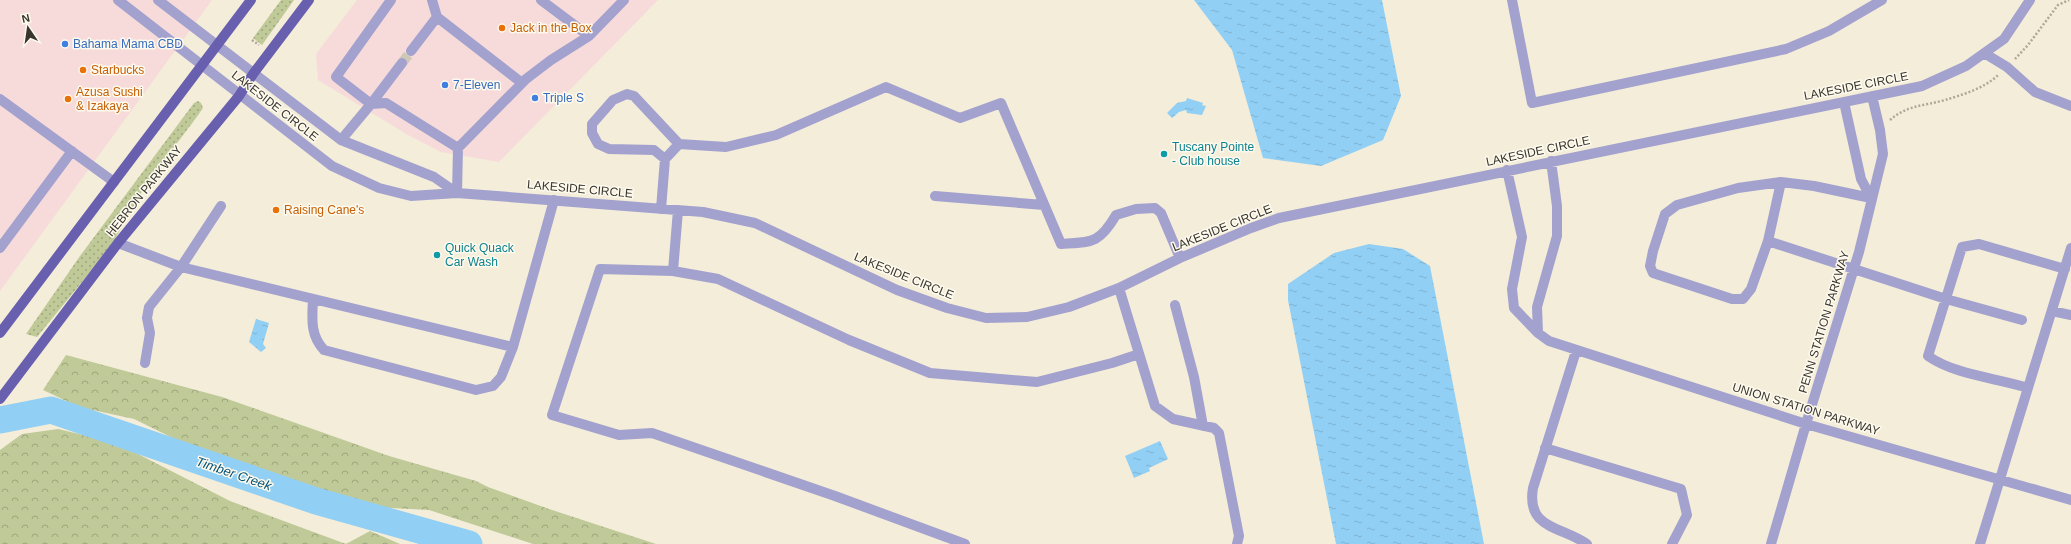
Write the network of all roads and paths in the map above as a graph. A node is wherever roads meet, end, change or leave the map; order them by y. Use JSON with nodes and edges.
{"nodes":[{"id":1,"x":118,"y":0,"type":"edge"},
{"id":2,"x":158,"y":0,"type":"edge"},
{"id":3,"x":251,"y":0,"type":"edge"},
{"id":4,"x":309,"y":0,"type":"edge"},
{"id":5,"x":391,"y":0,"type":"edge"},
{"id":6,"x":432,"y":0,"type":"edge"},
{"id":7,"x":541,"y":0,"type":"edge"},
{"id":8,"x":624,"y":0,"type":"edge"},
{"id":9,"x":1512,"y":0,"type":"edge"},
{"id":10,"x":1882,"y":0,"type":"edge"},
{"id":11,"x":2030,"y":0,"type":"edge"},
{"id":12,"x":437,"y":17,"type":"junction"},
{"id":13,"x":589,"y":36,"type":"junction"},
{"id":14,"x":252,"y":40,"type":"dead end"},
{"id":15,"x":218,"y":44,"type":"junction"},
{"id":16,"x":261,"y":47,"type":"dead end"},
{"id":17,"x":411,"y":51,"type":"tunnel mouth"},
{"id":18,"x":1984,"y":53,"type":"junction"},
{"id":19,"x":402,"y":63,"type":"tunnel mouth"},
{"id":20,"x":201,"y":65,"type":"junction"},
{"id":21,"x":253,"y":74,"type":"junction"},
{"id":22,"x":522,"y":82,"type":"junction"},
{"id":23,"x":239,"y":96,"type":"junction"},
{"id":24,"x":1872,"y":96,"type":"junction"},
{"id":25,"x":0,"y":99,"type":"edge"},
{"id":26,"x":1844,"y":102,"type":"junction"},
{"id":27,"x":370,"y":104,"type":"junction"},
{"id":28,"x":2071,"y":106,"type":"edge"},
{"id":29,"x":341,"y":140,"type":"junction"},
{"id":30,"x":679,"y":144,"type":"junction"},
{"id":31,"x":458,"y":148,"type":"junction"},
{"id":32,"x":72,"y":151,"type":"junction"},
{"id":33,"x":665,"y":160,"type":"junction"},
{"id":34,"x":1551,"y":161,"type":"junction"},
{"id":35,"x":1507,"y":170,"type":"junction"},
{"id":36,"x":114,"y":182,"type":"junction"},
{"id":37,"x":1781,"y":182,"type":"junction"},
{"id":38,"x":457,"y":193,"type":"junction"},
{"id":39,"x":935,"y":196,"type":"dead end"},
{"id":40,"x":1871,"y":198,"type":"junction"},
{"id":41,"x":554,"y":200,"type":"junction"},
{"id":42,"x":1044,"y":205,"type":"junction"},
{"id":43,"x":221,"y":206,"type":"dead end"},
{"id":44,"x":661,"y":209,"type":"junction"},
{"id":45,"x":678,"y":210,"type":"junction"},
{"id":46,"x":1768,"y":241,"type":"junction"},
{"id":47,"x":118,"y":243,"type":"junction"},
{"id":48,"x":0,"y":248,"type":"edge"},
{"id":49,"x":2071,"y":248,"type":"edge"},
{"id":50,"x":1180,"y":258,"type":"junction"},
{"id":51,"x":180,"y":268,"type":"junction"},
{"id":52,"x":1853,"y":268,"type":"junction"},
{"id":53,"x":2064,"y":269,"type":"junction"},
{"id":54,"x":673,"y":271,"type":"junction"},
{"id":55,"x":1119,"y":288,"type":"junction"},
{"id":56,"x":313,"y":299,"type":"junction"},
{"id":57,"x":1946,"y":299,"type":"junction"},
{"id":58,"x":1175,"y":305,"type":"dead end"},
{"id":59,"x":2052,"y":311,"type":"junction"},
{"id":60,"x":2071,"y":315,"type":"edge"},
{"id":61,"x":2022,"y":320,"type":"dead end"},
{"id":62,"x":0,"y":332,"type":"edge"},
{"id":63,"x":1538,"y":333,"type":"junction"},
{"id":64,"x":513,"y":347,"type":"junction"},
{"id":65,"x":1576,"y":351,"type":"junction"},
{"id":66,"x":1138,"y":354,"type":"junction"},
{"id":67,"x":145,"y":363,"type":"dead end"},
{"id":68,"x":2028,"y":388,"type":"junction"},
{"id":69,"x":0,"y":399,"type":"edge"},
{"id":70,"x":1806,"y":424,"type":"junction"},
{"id":71,"x":1204,"y":426,"type":"junction"},
{"id":72,"x":1545,"y":448,"type":"junction"},
{"id":73,"x":2000,"y":478,"type":"junction"},
{"id":74,"x":2071,"y":500,"type":"edge"},
{"id":75,"x":965,"y":544,"type":"edge"},
{"id":76,"x":1237,"y":544,"type":"edge"},
{"id":77,"x":1587,"y":544,"type":"edge"},
{"id":78,"x":1672,"y":544,"type":"edge"},
{"id":79,"x":1771,"y":544,"type":"edge"},
{"id":80,"x":1980,"y":544,"type":"edge"}],
"edges":[{"from":1,"to":20,"type":"street","name":"LAKESIDE CIRCLE"},
{"from":2,"to":15,"type":"street","name":"LAKESIDE CIRCLE"},
{"from":3,"to":15,"type":"main road"},
{"from":4,"to":21,"type":"main road","name":"HEBRON PARKWAY"},
{"from":5,"to":27,"type":"street"},
{"from":6,"to":12,"type":"street"},
{"from":7,"to":13,"type":"street"},
{"from":8,"to":13,"type":"street"},
{"from":9,"to":10,"type":"street"},
{"from":11,"to":18,"type":"street","name":"LAKESIDE CIRCLE"},
{"from":12,"to":17,"type":"street"},
{"from":12,"to":22,"type":"street"},
{"from":13,"to":22,"type":"street"},
{"from":14,"to":16,"type":"path"},
{"from":15,"to":20,"type":"main road"},
{"from":15,"to":21,"type":"street","name":"LAKESIDE CIRCLE"},
{"from":18,"to":24,"type":"street","name":"LAKESIDE CIRCLE"},
{"from":18,"to":28,"type":"street"},
{"from":19,"to":27,"type":"street"},
{"from":20,"to":23,"type":"street","name":"LAKESIDE CIRCLE"},
{"from":20,"to":36,"type":"main road"},
{"from":21,"to":23,"type":"main road","name":"HEBRON PARKWAY"},
{"from":21,"to":29,"type":"street","name":"LAKESIDE CIRCLE"},
{"from":22,"to":31,"type":"street"},
{"from":23,"to":38,"type":"street","name":"LAKESIDE CIRCLE"},
{"from":23,"to":47,"type":"main road","name":"HEBRON PARKWAY"},
{"from":24,"to":26,"type":"street","name":"LAKESIDE CIRCLE"},
{"from":24,"to":40,"type":"street","name":"PENN STATION PARKWAY"},
{"from":25,"to":32,"type":"street"},
{"from":26,"to":34,"type":"street","name":"LAKESIDE CIRCLE"},
{"from":26,"to":40,"type":"street"},
{"from":27,"to":29,"type":"street"},
{"from":27,"to":31,"type":"street"},
{"from":29,"to":38,"type":"street","name":"LAKESIDE CIRCLE"},
{"from":30,"to":33,"type":"street"},
{"from":30,"to":33,"type":"street"},
{"from":30,"to":42,"type":"street"},
{"from":31,"to":38,"type":"street"},
{"from":32,"to":36,"type":"street"},
{"from":32,"to":48,"type":"street"},
{"from":33,"to":44,"type":"street"},
{"from":34,"to":35,"type":"street","name":"LAKESIDE CIRCLE"},
{"from":34,"to":63,"type":"street"},
{"from":35,"to":50,"type":"street","name":"LAKESIDE CIRCLE"},
{"from":35,"to":63,"type":"street","name":"UNION STATION PARKWAY"},
{"from":36,"to":62,"type":"main road"},
{"from":37,"to":40,"type":"street"},
{"from":37,"to":46,"type":"street"},
{"from":37,"to":46,"type":"street"},
{"from":38,"to":41,"type":"street","name":"LAKESIDE CIRCLE"},
{"from":39,"to":42,"type":"street"},
{"from":40,"to":52,"type":"street","name":"PENN STATION PARKWAY"},
{"from":41,"to":44,"type":"street","name":"LAKESIDE CIRCLE"},
{"from":41,"to":64,"type":"street"},
{"from":42,"to":50,"type":"street"},
{"from":43,"to":51,"type":"street"},
{"from":44,"to":45,"type":"street","name":"LAKESIDE CIRCLE"},
{"from":45,"to":54,"type":"street"},
{"from":45,"to":55,"type":"street","name":"LAKESIDE CIRCLE"},
{"from":46,"to":52,"type":"street"},
{"from":47,"to":51,"type":"street"},
{"from":47,"to":69,"type":"main road","name":"HEBRON PARKWAY"},
{"from":49,"to":53,"type":"street"},
{"from":50,"to":55,"type":"street","name":"LAKESIDE CIRCLE"},
{"from":51,"to":56,"type":"street"},
{"from":51,"to":67,"type":"street"},
{"from":52,"to":57,"type":"street"},
{"from":52,"to":70,"type":"street","name":"PENN STATION PARKWAY"},
{"from":53,"to":57,"type":"street"},
{"from":53,"to":59,"type":"street"},
{"from":54,"to":66,"type":"street"},
{"from":54,"to":75,"type":"street"},
{"from":55,"to":66,"type":"street"},
{"from":56,"to":64,"type":"street"},
{"from":56,"to":64,"type":"street"},
{"from":57,"to":61,"type":"street"},
{"from":57,"to":68,"type":"street"},
{"from":58,"to":71,"type":"street"},
{"from":59,"to":60,"type":"street"},
{"from":59,"to":68,"type":"street"},
{"from":63,"to":65,"type":"street","name":"UNION STATION PARKWAY"},
{"from":65,"to":70,"type":"street","name":"UNION STATION PARKWAY"},
{"from":65,"to":72,"type":"street"},
{"from":66,"to":71,"type":"street"},
{"from":68,"to":73,"type":"street"},
{"from":70,"to":73,"type":"street","name":"UNION STATION PARKWAY"},
{"from":70,"to":79,"type":"street","name":"PENN STATION PARKWAY"},
{"from":71,"to":76,"type":"street"},
{"from":72,"to":77,"type":"street"},
{"from":72,"to":78,"type":"street"},
{"from":73,"to":74,"type":"street","name":"UNION STATION PARKWAY"},
{"from":73,"to":80,"type":"street"}]}
